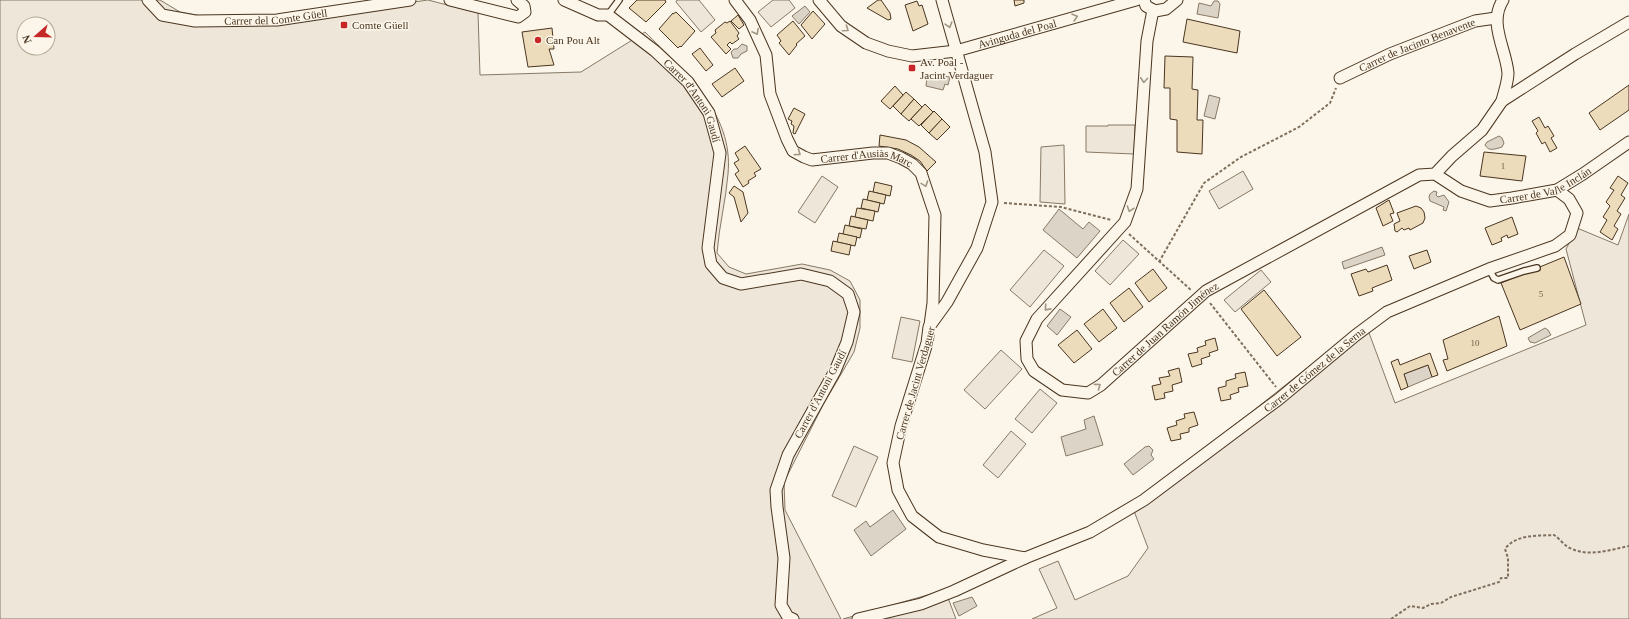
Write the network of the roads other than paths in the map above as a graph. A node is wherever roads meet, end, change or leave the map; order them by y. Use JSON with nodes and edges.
{"nodes":[{"id":1,"x":148,"y":0,"type":"edge"},
{"id":2,"x":410,"y":0,"type":"edge"},
{"id":3,"x":450,"y":0,"type":"edge"},
{"id":4,"x":518,"y":0,"type":"edge"},
{"id":5,"x":564,"y":0,"type":"edge"},
{"id":6,"x":619,"y":0,"type":"edge"},
{"id":7,"x":735,"y":0,"type":"edge"},
{"id":8,"x":820,"y":0,"type":"edge"},
{"id":9,"x":942,"y":0,"type":"edge"},
{"id":10,"x":1136,"y":0,"type":"edge"},
{"id":11,"x":1144,"y":0,"type":"edge"},
{"id":12,"x":1503,"y":0,"type":"edge"},
{"id":13,"x":1173,"y":2,"type":"edge"},
{"id":14,"x":1153,"y":10,"type":"junction"},
{"id":15,"x":608,"y":15,"type":"junction"},
{"id":16,"x":1496,"y":18,"type":"junction"},
{"id":17,"x":1629,"y":22,"type":"edge"},
{"id":18,"x":956,"y":51,"type":"junction"},
{"id":19,"x":1340,"y":78,"type":"road end"},
{"id":20,"x":1502,"y":101,"type":"junction"},
{"id":21,"x":1629,"y":142,"type":"edge"},
{"id":22,"x":1435,"y":174,"type":"junction"},
{"id":23,"x":1557,"y":190,"type":"junction"},
{"id":24,"x":1537,"y":268,"type":"dead end"},
{"id":25,"x":1489,"y":269,"type":"junction"},
{"id":26,"x":929,"y":327,"type":"junction"},
{"id":27,"x":1025,"y":558,"type":"junction"},
{"id":28,"x":793,"y":619,"type":"edge"},
{"id":29,"x":858,"y":619,"type":"edge"}],
"edges":[{"from":1,"to":2,"type":"street","name":"Carrer del Comte Güell"},
{"from":3,"to":4,"type":"street"},
{"from":5,"to":15,"type":"street","name":"Carrer d'Antoni Gaudí"},
{"from":6,"to":15,"type":"lane"},
{"from":7,"to":26,"type":"street","name":"Carrer d'Ausiàs Marc","one_way":true},
{"from":8,"to":18,"type":"street","name":"Avinguda del Poal","one_way":true},
{"from":9,"to":18,"type":"street","name":"Carrer de Jacint Verdaguer","one_way":true},
{"from":18,"to":10,"type":"street","name":"Avinguda del Poal","one_way":true},
{"from":11,"to":14,"type":"street"},
{"from":12,"to":16,"type":"street"},
{"from":13,"to":14,"type":"street"},
{"from":14,"to":22,"type":"street","name":"Carrer de Juan Ramón Jiménez","one_way":true},
{"from":15,"to":28,"type":"street","name":"Carrer d'Antoni Gaudí"},
{"from":16,"to":19,"type":"street","name":"Carrer de Jacinto Benavente"},
{"from":16,"to":20,"type":"street"},
{"from":17,"to":20,"type":"street"},
{"from":18,"to":26,"type":"street","name":"Carrer de Jacint Verdaguer"},
{"from":20,"to":22,"type":"street"},
{"from":21,"to":23,"type":"street","name":"Carrer de Valle Inclán"},
{"from":22,"to":23,"type":"street","name":"Carrer de Valle Inclán"},
{"from":23,"to":25,"type":"street","name":"Carrer de Gómez de la Serna"},
{"from":24,"to":25,"type":"lane"},
{"from":25,"to":27,"type":"street","name":"Carrer de Gómez de la Serna"},
{"from":26,"to":27,"type":"street","name":"Carrer de Jacint Verdaguer"},
{"from":27,"to":29,"type":"street"}]}
